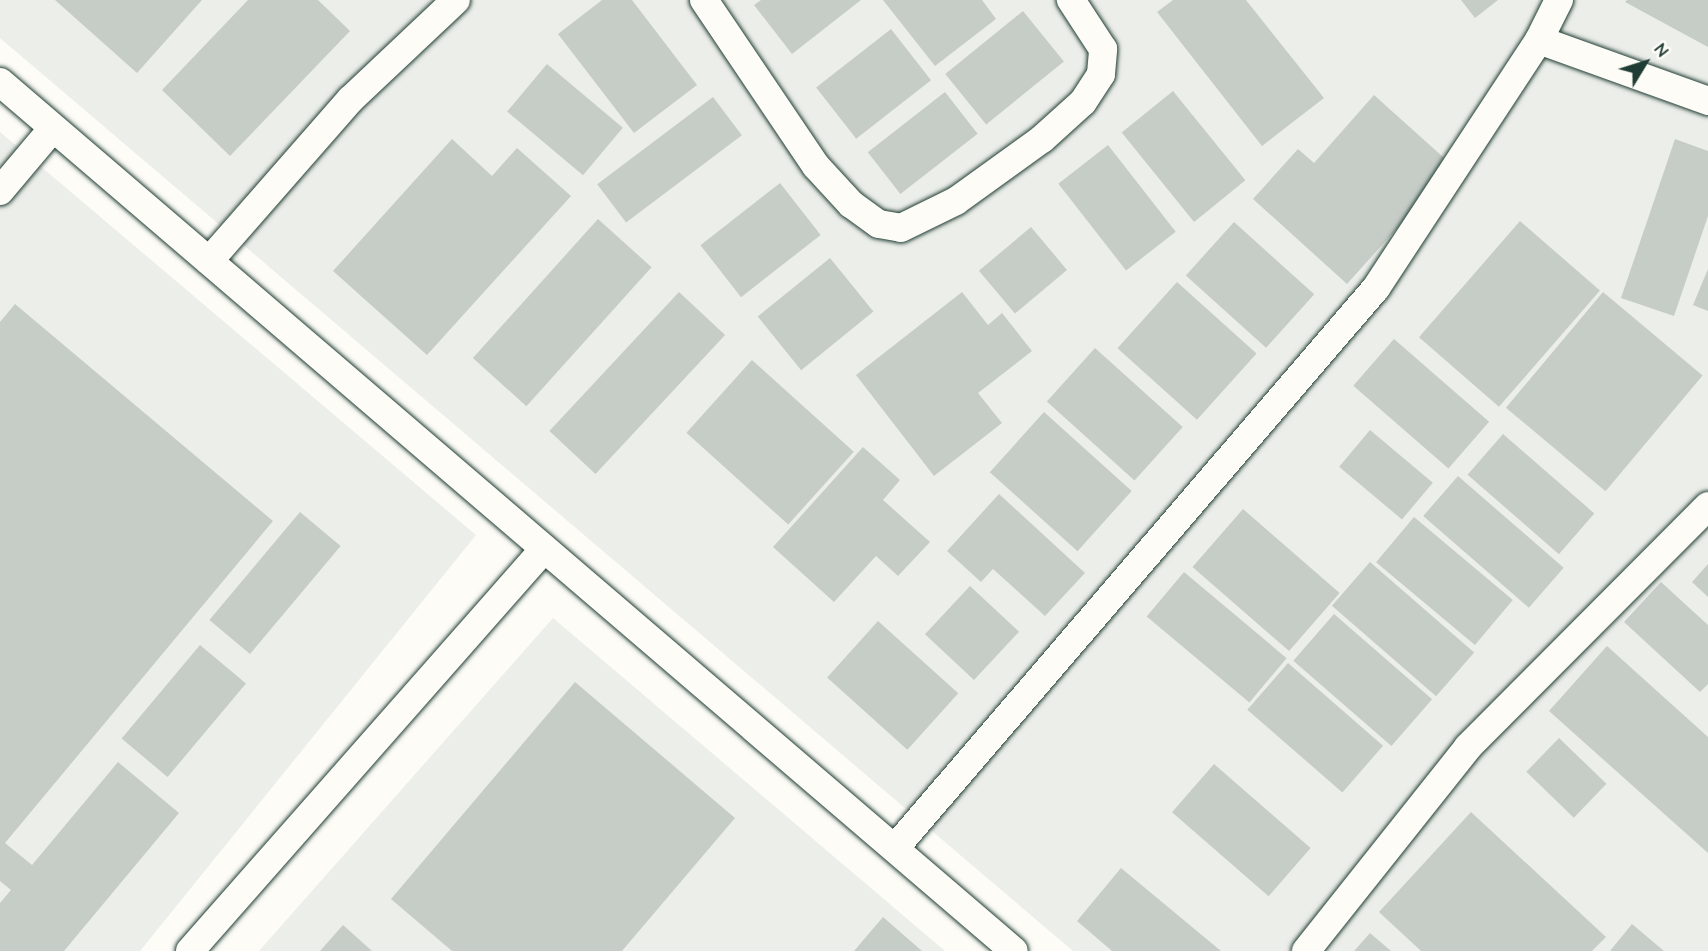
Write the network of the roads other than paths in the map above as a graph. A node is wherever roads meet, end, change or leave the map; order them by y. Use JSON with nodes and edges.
{"nodes":[{"id":1,"x":456,"y":0,"type":"edge"},
{"id":2,"x":704,"y":0,"type":"edge"},
{"id":3,"x":1071,"y":0,"type":"edge"},
{"id":4,"x":1559,"y":0,"type":"edge"},
{"id":5,"x":1538,"y":40,"type":"junction"},
{"id":6,"x":0,"y":82,"type":"edge"},
{"id":7,"x":1708,"y":101,"type":"edge"},
{"id":8,"x":53,"y":128,"type":"junction"},
{"id":9,"x":0,"y":191,"type":"edge"},
{"id":10,"x":209,"y":261,"type":"junction"},
{"id":11,"x":1708,"y":506,"type":"edge"},
{"id":12,"x":544,"y":549,"type":"junction"},
{"id":13,"x":895,"y":848,"type":"junction"},
{"id":14,"x":190,"y":951,"type":"edge"},
{"id":15,"x":1014,"y":951,"type":"edge"},
{"id":16,"x":1306,"y":951,"type":"edge"}],
"edges":[{"from":1,"to":10,"type":"street"},
{"from":2,"to":3,"type":"street"},
{"from":4,"to":5,"type":"street"},
{"from":5,"to":7,"type":"street"},
{"from":5,"to":13,"type":"street"},
{"from":6,"to":8,"type":"street"},
{"from":8,"to":9,"type":"street"},
{"from":8,"to":10,"type":"street"},
{"from":10,"to":12,"type":"street"},
{"from":11,"to":16,"type":"street"},
{"from":12,"to":13,"type":"street"},
{"from":12,"to":14,"type":"street"},
{"from":13,"to":15,"type":"street"}]}
